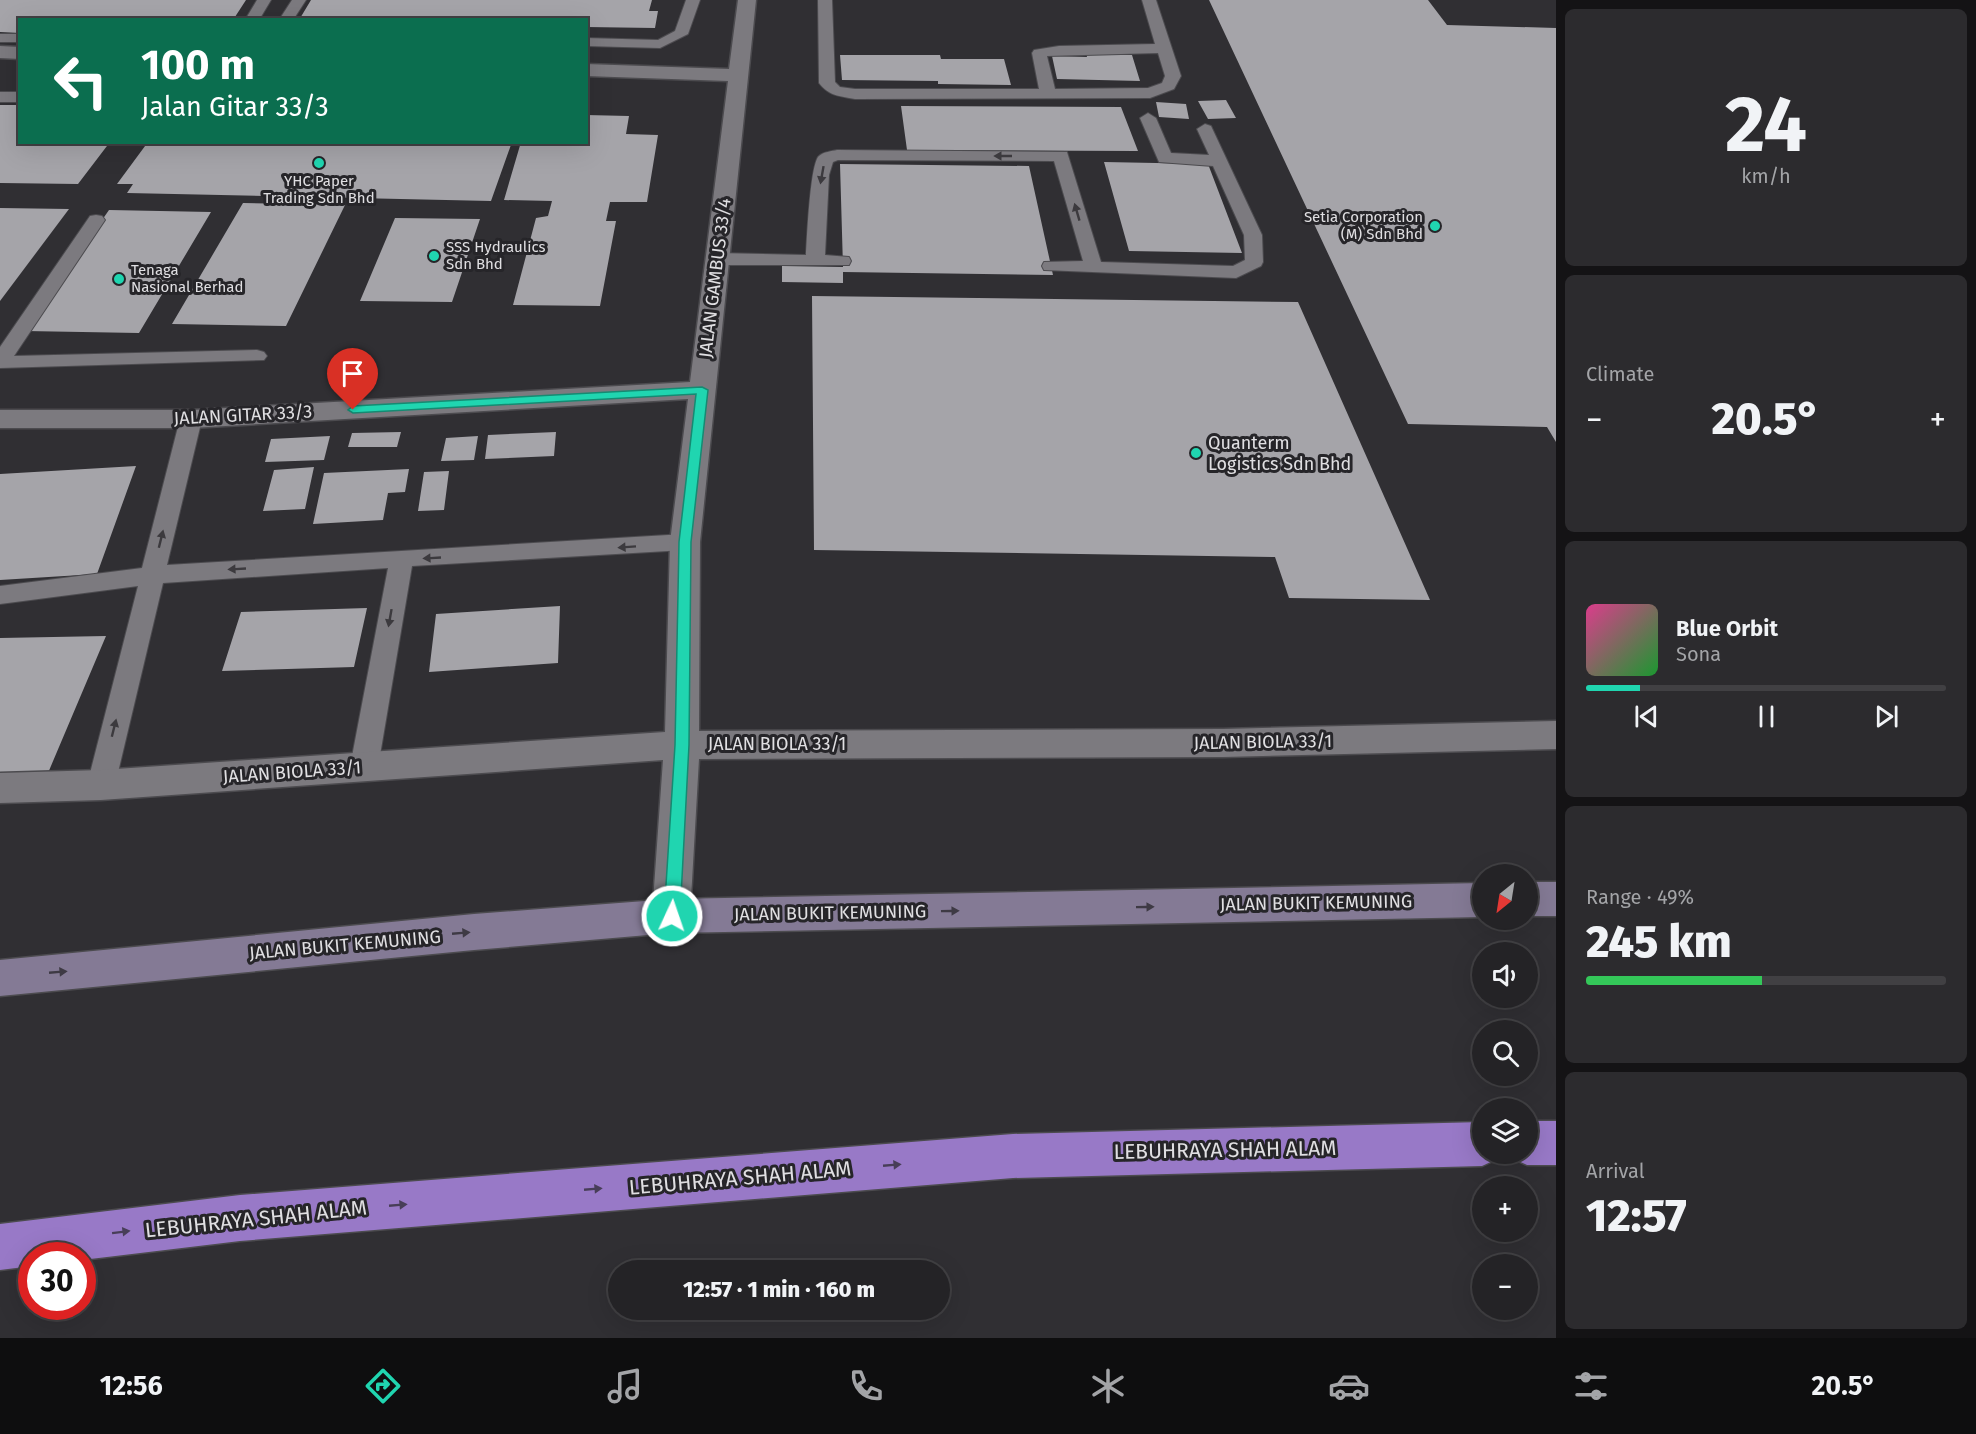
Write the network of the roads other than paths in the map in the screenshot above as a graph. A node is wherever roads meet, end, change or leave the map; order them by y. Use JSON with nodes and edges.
{"nodes":[{"id":1,"x":264,"y":0,"type":"edge"},
{"id":2,"x":299,"y":0,"type":"edge"},
{"id":3,"x":693,"y":0,"type":"edge"},
{"id":4,"x":747,"y":0,"type":"edge"},
{"id":5,"x":825,"y":0,"type":"edge"},
{"id":6,"x":1149,"y":0,"type":"edge"},
{"id":7,"x":253,"y":18,"type":"edge"},
{"id":8,"x":287,"y":18,"type":"edge"},
{"id":9,"x":0,"y":38,"type":"edge"},
{"id":10,"x":18,"y":38,"type":"edge"},
{"id":11,"x":588,"y":42,"type":"edge"},
{"id":12,"x":1165,"y":48,"type":"junction"},
{"id":13,"x":0,"y":52,"type":"edge"},
{"id":14,"x":18,"y":53,"type":"edge"},
{"id":15,"x":588,"y":70,"type":"edge"},
{"id":16,"x":738,"y":75,"type":"junction"},
{"id":17,"x":1048,"y":93,"type":"junction"},
{"id":18,"x":0,"y":97,"type":"edge"},
{"id":19,"x":18,"y":97,"type":"edge"},
{"id":20,"x":1148,"y":118,"type":"dead end"},
{"id":21,"x":1205,"y":129,"type":"dead end"},
{"id":22,"x":1220,"y":160,"type":"junction"},
{"id":23,"x":96,"y":220,"type":"dead end"},
{"id":24,"x":717,"y":260,"type":"junction"},
{"id":25,"x":815,"y":260,"type":"junction"},
{"id":26,"x":842,"y":261,"type":"dead end"},
{"id":27,"x":1051,"y":266,"type":"dead end"},
{"id":28,"x":1094,"y":268,"type":"junction"},
{"id":29,"x":257,"y":356,"type":"dead end"},
{"id":30,"x":702,"y":390,"type":"junction"},
{"id":31,"x":0,"y":419,"type":"edge"},
{"id":32,"x":191,"y":419,"type":"junction"},
{"id":33,"x":685,"y":542,"type":"junction"},
{"id":34,"x":400,"y":560,"type":"junction"},
{"id":35,"x":152,"y":575,"type":"junction"},
{"id":36,"x":0,"y":595,"type":"edge"},
{"id":37,"x":1556,"y":735,"type":"edge"},
{"id":38,"x":682,"y":745,"type":"junction"},
{"id":39,"x":364,"y":767,"type":"junction"},
{"id":40,"x":100,"y":785,"type":"junction"},
{"id":41,"x":0,"y":788,"type":"edge"},
{"id":42,"x":1538,"y":899,"type":"edge"},
{"id":43,"x":1556,"y":899,"type":"edge"},
{"id":44,"x":1472,"y":900,"type":"edge"},
{"id":45,"x":672,"y":916,"type":"junction"},
{"id":46,"x":0,"y":978,"type":"edge"},
{"id":47,"x":1538,"y":1143,"type":"edge"},
{"id":48,"x":1556,"y":1143,"type":"edge"},
{"id":49,"x":1472,"y":1144,"type":"edge"},
{"id":50,"x":0,"y":1247,"type":"edge"}],
"edges":[{"from":1,"to":7,"type":"lane"},
{"from":2,"to":8,"type":"lane"},
{"from":3,"to":11,"type":"lane"},
{"from":4,"to":16,"type":"street","name":"JALAN GAMBUS 33/4"},
{"from":5,"to":17,"type":"lane"},
{"from":6,"to":12,"type":"lane"},
{"from":9,"to":10,"type":"lane"},
{"from":12,"to":17,"type":"lane"},
{"from":12,"to":17,"type":"lane"},
{"from":13,"to":14,"type":"street"},
{"from":15,"to":16,"type":"street"},
{"from":16,"to":24,"type":"street","name":"JALAN GAMBUS 33/4"},
{"from":18,"to":19,"type":"lane"},
{"from":20,"to":22,"type":"lane"},
{"from":21,"to":22,"type":"lane"},
{"from":22,"to":28,"type":"lane"},
{"from":23,"to":29,"type":"lane"},
{"from":24,"to":25,"type":"lane"},
{"from":24,"to":30,"type":"street","name":"JALAN GAMBUS 33/4"},
{"from":25,"to":26,"type":"lane"},
{"from":28,"to":25,"type":"lane","one_way":true},
{"from":27,"to":28,"type":"lane"},
{"from":30,"to":32,"type":"street","name":"JALAN GITAR 33/3"},
{"from":30,"to":33,"type":"street","name":"JALAN GAMBUS 33/4"},
{"from":31,"to":32,"type":"street","name":"JALAN GITAR 33/3"},
{"from":35,"to":32,"type":"lane","one_way":true},
{"from":33,"to":34,"type":"lane","one_way":true},
{"from":33,"to":38,"type":"street","name":"JALAN GAMBUS 33/4"},
{"from":34,"to":35,"type":"lane","one_way":true},
{"from":34,"to":39,"type":"lane","one_way":true},
{"from":35,"to":36,"type":"lane"},
{"from":40,"to":35,"type":"lane","one_way":true},
{"from":37,"to":38,"type":"street","name":"JALAN BIOLA 33/1"},
{"from":38,"to":39,"type":"street","name":"JALAN BIOLA 33/1"},
{"from":38,"to":45,"type":"street","name":"JALAN GAMBUS 33/4"},
{"from":39,"to":40,"type":"street","name":"JALAN BIOLA 33/1"},
{"from":40,"to":41,"type":"street","name":"JALAN BIOLA 33/1"},
{"from":42,"to":43,"type":"main road"},
{"from":45,"to":44,"type":"main road","name":"JALAN BUKIT KEMUNING","one_way":true},
{"from":46,"to":45,"type":"main road","name":"JALAN BUKIT KEMUNING","one_way":true},
{"from":47,"to":48,"type":"highway"},
{"from":50,"to":49,"type":"highway","name":"LEBUHRAYA SHAH ALAM","one_way":true}]}
